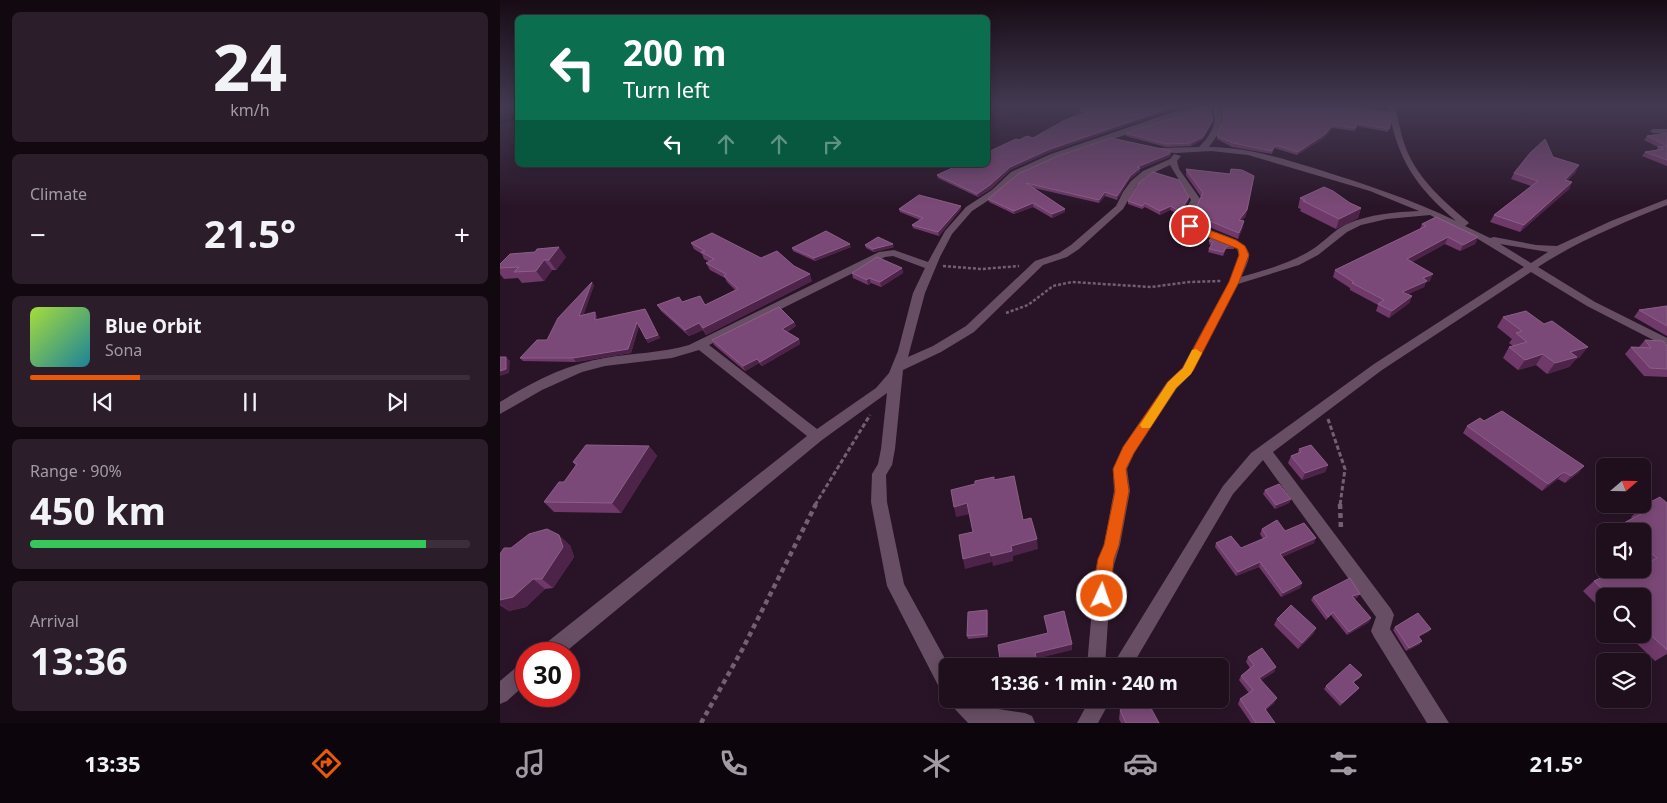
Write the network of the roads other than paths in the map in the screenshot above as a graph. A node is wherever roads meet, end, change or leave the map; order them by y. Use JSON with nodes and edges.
{"nodes":[{"id":1,"x":1104,"y":140,"type":"edge"},
{"id":2,"x":1122,"y":140,"type":"edge"},
{"id":3,"x":1211,"y":140,"type":"edge"},
{"id":4,"x":1400,"y":140,"type":"edge"},
{"id":5,"x":1129,"y":142,"type":"edge"},
{"id":6,"x":1146,"y":147,"type":"edge"},
{"id":7,"x":1202,"y":149,"type":"junction"},
{"id":8,"x":1175,"y":156,"type":"junction"},
{"id":9,"x":1667,"y":202,"type":"edge"},
{"id":10,"x":1430,"y":212,"type":"junction"},
{"id":11,"x":1481,"y":237,"type":"junction"},
{"id":12,"x":1559,"y":249,"type":"junction"},
{"id":13,"x":935,"y":266,"type":"junction"},
{"id":14,"x":1532,"y":267,"type":"junction"},
{"id":15,"x":1234,"y":282,"type":"junction"},
{"id":16,"x":700,"y":344,"type":"junction"},
{"id":17,"x":1667,"y":344,"type":"edge"},
{"id":18,"x":897,"y":371,"type":"junction"},
{"id":19,"x":500,"y":409,"type":"edge"},
{"id":20,"x":816,"y":436,"type":"junction"},
{"id":21,"x":1264,"y":451,"type":"junction"},
{"id":22,"x":563,"y":642,"type":"edge"},
{"id":23,"x":1097,"y":658,"type":"edge"},
{"id":24,"x":1126,"y":658,"type":"edge"},
{"id":25,"x":939,"y":667,"type":"edge"},
{"id":26,"x":515,"y":681,"type":"edge"},
{"id":27,"x":500,"y":694,"type":"edge"},
{"id":28,"x":967,"y":708,"type":"edge"},
{"id":29,"x":1096,"y":708,"type":"edge"},
{"id":30,"x":1026,"y":723,"type":"edge"},
{"id":31,"x":1087,"y":723,"type":"edge"},
{"id":32,"x":1439,"y":723,"type":"edge"}],
"edges":[{"from":1,"to":13,"type":"street"},
{"from":2,"to":5,"type":"street"},
{"from":3,"to":7,"type":"street"},
{"from":4,"to":11,"type":"street"},
{"from":6,"to":8,"type":"street"},
{"from":7,"to":8,"type":"street"},
{"from":7,"to":10,"type":"street"},
{"from":8,"to":15,"type":"street"},
{"from":8,"to":18,"type":"street"},
{"from":9,"to":12,"type":"street"},
{"from":10,"to":11,"type":"street"},
{"from":10,"to":15,"type":"street"},
{"from":11,"to":12,"type":"street"},
{"from":11,"to":14,"type":"street"},
{"from":12,"to":14,"type":"street"},
{"from":13,"to":16,"type":"street"},
{"from":13,"to":18,"type":"street"},
{"from":14,"to":17,"type":"street"},
{"from":14,"to":21,"type":"street"},
{"from":15,"to":23,"type":"street"},
{"from":16,"to":19,"type":"street"},
{"from":16,"to":20,"type":"street"},
{"from":18,"to":20,"type":"street"},
{"from":18,"to":25,"type":"street"},
{"from":20,"to":22,"type":"street"},
{"from":21,"to":24,"type":"street"},
{"from":21,"to":32,"type":"street"},
{"from":26,"to":27,"type":"street"},
{"from":28,"to":30,"type":"street"},
{"from":29,"to":31,"type":"street"}]}
